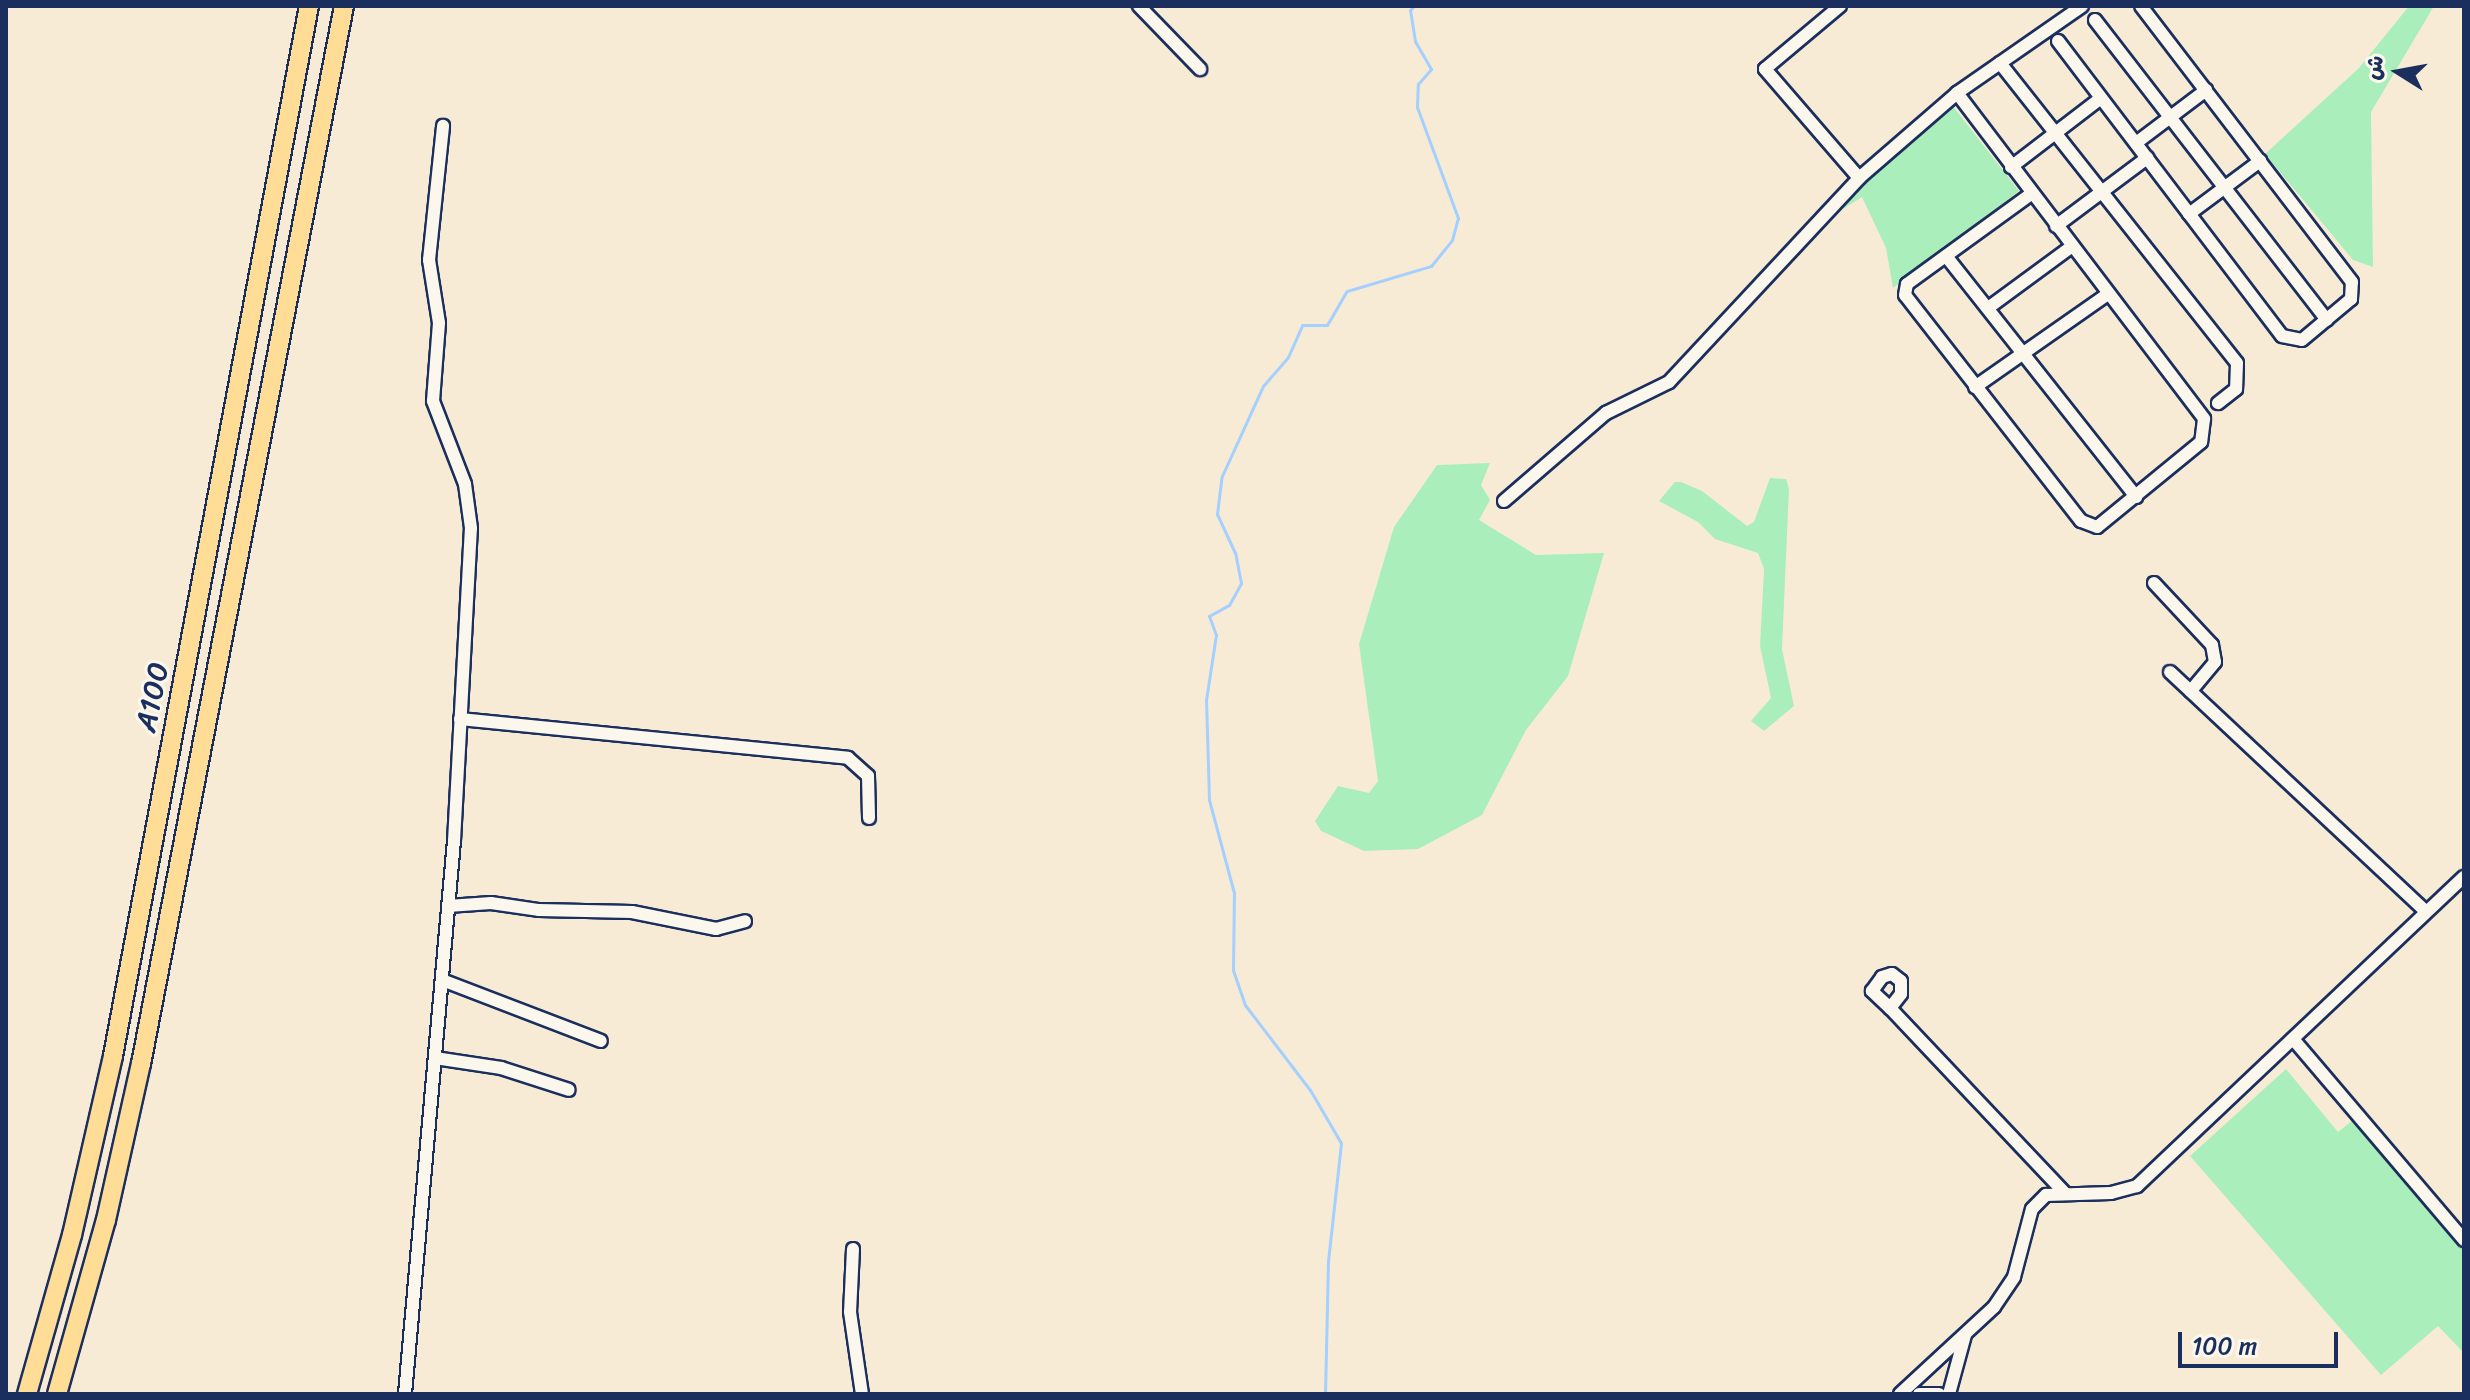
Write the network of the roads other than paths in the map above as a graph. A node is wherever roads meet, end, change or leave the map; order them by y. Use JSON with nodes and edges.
{"nodes":[{"id":1,"x":309,"y":6,"type":"edge"},
{"id":2,"x":346,"y":6,"type":"edge"},
{"id":3,"x":1139,"y":6,"type":"edge"},
{"id":4,"x":1840,"y":6,"type":"edge"},
{"id":5,"x":2082,"y":6,"type":"edge"},
{"id":6,"x":2141,"y":6,"type":"edge"},
{"id":7,"x":2095,"y":20,"type":"dead end"},
{"id":8,"x":2058,"y":41,"type":"dead end"},
{"id":9,"x":2000,"y":63,"type":"junction"},
{"id":10,"x":1200,"y":69,"type":"dead end"},
{"id":11,"x":2206,"y":90,"type":"junction"},
{"id":12,"x":1957,"y":93,"type":"junction"},
{"id":13,"x":2101,"y":98,"type":"junction"},
{"id":14,"x":2170,"y":117,"type":"junction"},
{"id":15,"x":443,"y":126,"type":"dead end"},
{"id":16,"x":2055,"y":133,"type":"junction"},
{"id":17,"x":2136,"y":143,"type":"junction"},
{"id":18,"x":2147,"y":158,"type":"junction"},
{"id":19,"x":2260,"y":161,"type":"junction"},
{"id":20,"x":2011,"y":167,"type":"junction"},
{"id":21,"x":1859,"y":178,"type":"junction"},
{"id":22,"x":2224,"y":188,"type":"junction"},
{"id":23,"x":2102,"y":192,"type":"junction"},
{"id":24,"x":2031,"y":194,"type":"junction"},
{"id":25,"x":2189,"y":214,"type":"junction"},
{"id":26,"x":2056,"y":226,"type":"junction"},
{"id":27,"x":2071,"y":247,"type":"junction"},
{"id":28,"x":1946,"y":256,"type":"junction"},
{"id":29,"x":2108,"y":294,"type":"junction"},
{"id":30,"x":1988,"y":308,"type":"junction"},
{"id":31,"x":2327,"y":320,"type":"junction"},
{"id":32,"x":2023,"y":353,"type":"junction"},
{"id":33,"x":1975,"y":387,"type":"junction"},
{"id":34,"x":2218,"y":403,"type":"dead end"},
{"id":35,"x":2136,"y":497,"type":"junction"},
{"id":36,"x":1504,"y":501,"type":"dead end"},
{"id":37,"x":2154,"y":583,"type":"dead end"},
{"id":38,"x":2170,"y":672,"type":"dead end"},
{"id":39,"x":2191,"y":691,"type":"junction"},
{"id":40,"x":460,"y":719,"type":"junction"},
{"id":41,"x":869,"y":818,"type":"dead end"},
{"id":42,"x":2464,"y":877,"type":"edge"},
{"id":43,"x":448,"y":906,"type":"junction"},
{"id":44,"x":2425,"y":911,"type":"junction"},
{"id":45,"x":745,"y":921,"type":"dead end"},
{"id":46,"x":442,"y":980,"type":"junction"},
{"id":47,"x":1890,"y":1008,"type":"dead end"},
{"id":48,"x":2293,"y":1039,"type":"junction"},
{"id":49,"x":601,"y":1041,"type":"dead end"},
{"id":50,"x":435,"y":1058,"type":"junction"},
{"id":51,"x":569,"y":1090,"type":"dead end"},
{"id":52,"x":2066,"y":1194,"type":"junction"},
{"id":53,"x":2464,"y":1240,"type":"edge"},
{"id":54,"x":853,"y":1249,"type":"dead end"},
{"id":55,"x":1965,"y":1335,"type":"junction"},
{"id":56,"x":27,"y":1394,"type":"edge"},
{"id":57,"x":57,"y":1394,"type":"edge"},
{"id":58,"x":405,"y":1394,"type":"edge"},
{"id":59,"x":862,"y":1394,"type":"edge"},
{"id":60,"x":1900,"y":1394,"type":"edge"},
{"id":61,"x":1919,"y":1394,"type":"edge"},
{"id":62,"x":1939,"y":1394,"type":"edge"},
{"id":63,"x":1949,"y":1394,"type":"edge"}],
"edges":[{"from":1,"to":56,"type":"highway","name":"A100","number":"A100"},
{"from":2,"to":57,"type":"highway","number":"A100"},
{"from":3,"to":10,"type":"street"},
{"from":4,"to":21,"type":"street"},
{"from":5,"to":9,"type":"street"},
{"from":6,"to":11,"type":"street"},
{"from":7,"to":14,"type":"street"},
{"from":8,"to":13,"type":"street"},
{"from":9,"to":12,"type":"street"},
{"from":9,"to":16,"type":"street"},
{"from":11,"to":14,"type":"street"},
{"from":11,"to":19,"type":"street"},
{"from":12,"to":20,"type":"street"},
{"from":12,"to":21,"type":"street"},
{"from":13,"to":16,"type":"street"},
{"from":13,"to":17,"type":"street"},
{"from":14,"to":17,"type":"street"},
{"from":14,"to":22,"type":"street"},
{"from":15,"to":40,"type":"street"},
{"from":16,"to":20,"type":"street"},
{"from":16,"to":23,"type":"street"},
{"from":17,"to":18,"type":"street"},
{"from":18,"to":23,"type":"street"},
{"from":18,"to":25,"type":"street"},
{"from":19,"to":22,"type":"street"},
{"from":19,"to":31,"type":"street"},
{"from":20,"to":24,"type":"street"},
{"from":21,"to":36,"type":"street"},
{"from":22,"to":25,"type":"street"},
{"from":22,"to":31,"type":"street"},
{"from":23,"to":26,"type":"street"},
{"from":23,"to":34,"type":"street"},
{"from":24,"to":26,"type":"street"},
{"from":24,"to":28,"type":"street"},
{"from":25,"to":31,"type":"street"},
{"from":26,"to":27,"type":"street"},
{"from":27,"to":29,"type":"street"},
{"from":27,"to":30,"type":"street"},
{"from":28,"to":30,"type":"street"},
{"from":28,"to":33,"type":"street"},
{"from":29,"to":32,"type":"street"},
{"from":29,"to":35,"type":"street"},
{"from":30,"to":32,"type":"street"},
{"from":32,"to":33,"type":"street"},
{"from":32,"to":35,"type":"street"},
{"from":33,"to":35,"type":"street"},
{"from":37,"to":39,"type":"street"},
{"from":38,"to":39,"type":"street"},
{"from":39,"to":44,"type":"street"},
{"from":40,"to":41,"type":"street"},
{"from":40,"to":43,"type":"street"},
{"from":42,"to":44,"type":"street"},
{"from":43,"to":45,"type":"street"},
{"from":43,"to":46,"type":"street"},
{"from":44,"to":48,"type":"street"},
{"from":46,"to":49,"type":"street"},
{"from":46,"to":50,"type":"street"},
{"from":47,"to":52,"type":"street"},
{"from":48,"to":52,"type":"street"},
{"from":48,"to":53,"type":"street"},
{"from":50,"to":51,"type":"street"},
{"from":50,"to":58,"type":"street"},
{"from":52,"to":55,"type":"street"},
{"from":54,"to":59,"type":"street"},
{"from":55,"to":60,"type":"street"},
{"from":55,"to":63,"type":"street"},
{"from":61,"to":62,"type":"street"}]}
